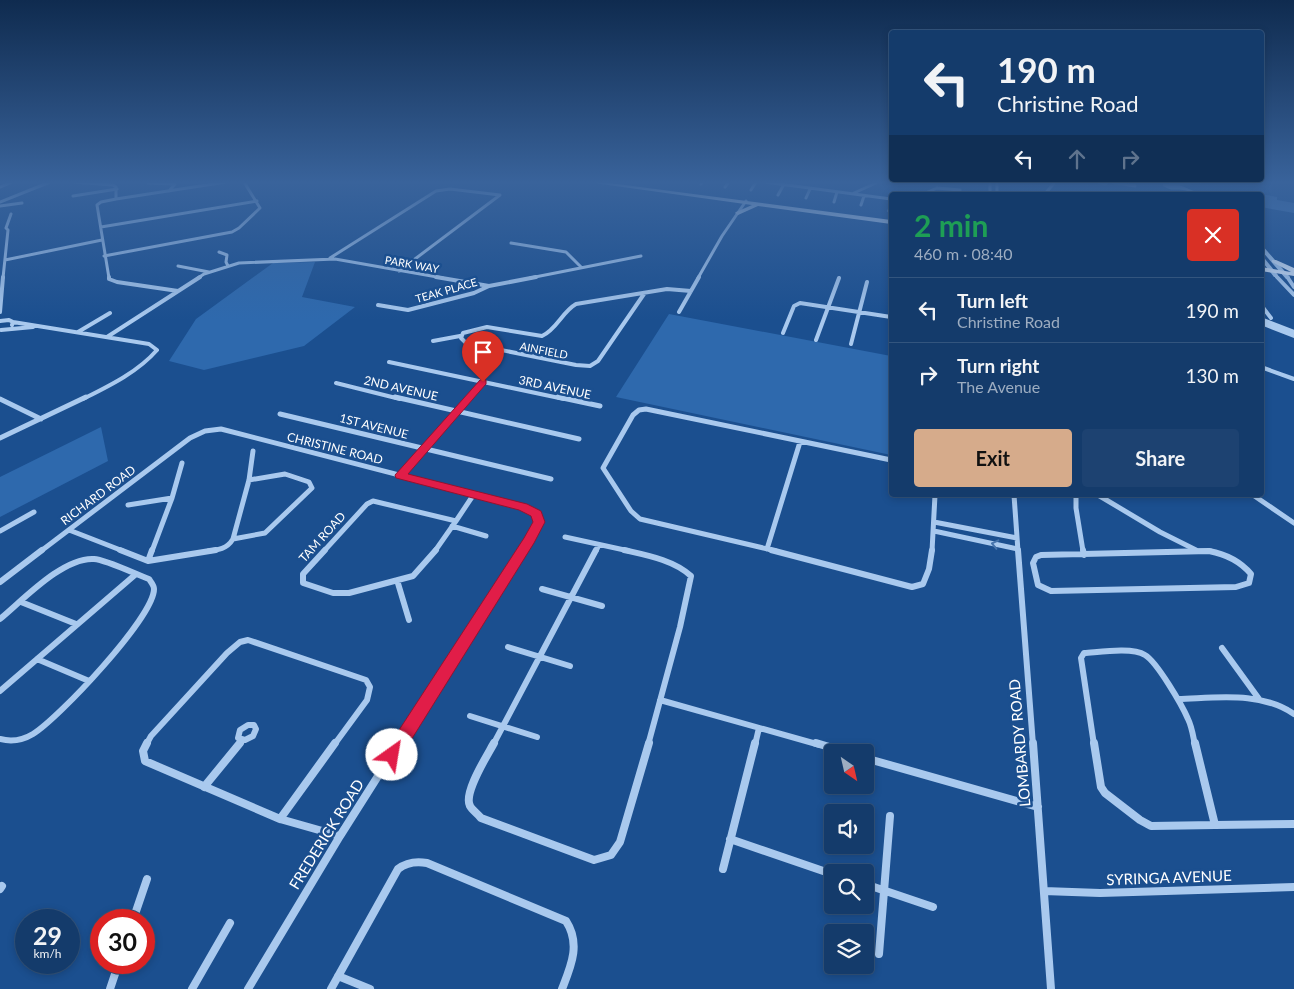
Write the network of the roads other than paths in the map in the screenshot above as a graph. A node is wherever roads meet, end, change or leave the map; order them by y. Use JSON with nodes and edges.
{"nodes":[{"id":1,"x":6,"y":228,"type":"edge"},
{"id":2,"x":100,"y":228,"type":"edge"},
{"id":3,"x":237,"y":228,"type":"edge"},
{"id":4,"x":377,"y":228,"type":"edge"},
{"id":5,"x":457,"y":228,"type":"edge"},
{"id":6,"x":728,"y":228,"type":"edge"},
{"id":7,"x":102,"y":240,"type":"junction"},
{"id":8,"x":511,"y":243,"type":"dead end"},
{"id":9,"x":1264,"y":249,"type":"edge"},
{"id":10,"x":219,"y":252,"type":"dead end"},
{"id":11,"x":104,"y":256,"type":"junction"},
{"id":12,"x":641,"y":256,"type":"dead end"},
{"id":13,"x":330,"y":258,"type":"junction"},
{"id":14,"x":5,"y":260,"type":"junction"},
{"id":15,"x":1264,"y":261,"type":"edge"},
{"id":16,"x":1274,"y":261,"type":"junction"},
{"id":17,"x":178,"y":266,"type":"dead end"},
{"id":18,"x":228,"y":266,"type":"junction"},
{"id":19,"x":581,"y":267,"type":"junction"},
{"id":20,"x":1264,"y":270,"type":"edge"},
{"id":21,"x":399,"y":271,"type":"junction"},
{"id":22,"x":209,"y":272,"type":"junction"},
{"id":23,"x":1264,"y":274,"type":"edge"},
{"id":24,"x":1275,"y":274,"type":"junction"},
{"id":25,"x":1291,"y":275,"type":"edge"},
{"id":26,"x":839,"y":278,"type":"dead end"},
{"id":27,"x":868,"y":282,"type":"dead end"},
{"id":28,"x":489,"y":286,"type":"junction"},
{"id":29,"x":1294,"y":287,"type":"edge"},
{"id":30,"x":178,"y":291,"type":"junction"},
{"id":31,"x":691,"y":292,"type":"junction"},
{"id":32,"x":644,"y":294,"type":"junction"},
{"id":33,"x":1294,"y":296,"type":"edge"},
{"id":34,"x":378,"y":305,"type":"dead end"},
{"id":35,"x":827,"y":307,"type":"junction"},
{"id":36,"x":1264,"y":310,"type":"edge"},
{"id":37,"x":679,"y":312,"type":"dead end"},
{"id":38,"x":860,"y":312,"type":"junction"},
{"id":39,"x":0,"y":313,"type":"edge"},
{"id":40,"x":110,"y":313,"type":"dead end"},
{"id":41,"x":889,"y":317,"type":"edge"},
{"id":42,"x":1264,"y":319,"type":"edge"},
{"id":43,"x":6,"y":320,"type":"junction"},
{"id":44,"x":1270,"y":320,"type":"junction"},
{"id":45,"x":0,"y":321,"type":"edge"},
{"id":46,"x":13,"y":322,"type":"junction"},
{"id":47,"x":1264,"y":323,"type":"edge"},
{"id":48,"x":1264,"y":325,"type":"edge"},
{"id":49,"x":38,"y":326,"type":"junction"},
{"id":50,"x":0,"y":330,"type":"edge"},
{"id":51,"x":78,"y":332,"type":"junction"},
{"id":52,"x":1294,"y":332,"type":"edge"},
{"id":53,"x":783,"y":333,"type":"dead end"},
{"id":54,"x":460,"y":336,"type":"junction"},
{"id":55,"x":1294,"y":336,"type":"edge"},
{"id":56,"x":107,"y":337,"type":"junction"},
{"id":57,"x":816,"y":340,"type":"dead end"},
{"id":58,"x":433,"y":342,"type":"dead end"},
{"id":59,"x":851,"y":344,"type":"dead end"},
{"id":60,"x":389,"y":362,"type":"dead end"},
{"id":61,"x":1264,"y":367,"type":"edge"},
{"id":62,"x":1294,"y":379,"type":"edge"},
{"id":63,"x":483,"y":382,"type":"junction"},
{"id":64,"x":336,"y":383,"type":"dead end"},
{"id":65,"x":0,"y":399,"type":"edge"},
{"id":66,"x":600,"y":406,"type":"dead end"},
{"id":67,"x":458,"y":411,"type":"junction"},
{"id":68,"x":280,"y":414,"type":"dead end"},
{"id":69,"x":41,"y":418,"type":"junction"},
{"id":70,"x":210,"y":429,"type":"joint"},
{"id":71,"x":0,"y":438,"type":"edge"},
{"id":72,"x":579,"y":439,"type":"dead end"},
{"id":73,"x":800,"y":442,"type":"junction"},
{"id":74,"x":423,"y":449,"type":"junction"},
{"id":75,"x":253,"y":451,"type":"dead end"},
{"id":76,"x":889,"y":460,"type":"edge"},
{"id":77,"x":182,"y":463,"type":"dead end"},
{"id":78,"x":400,"y":475,"type":"junction"},
{"id":79,"x":551,"y":479,"type":"dead end"},
{"id":80,"x":249,"y":480,"type":"junction"},
{"id":81,"x":474,"y":494,"type":"junction"},
{"id":82,"x":935,"y":497,"type":"edge"},
{"id":83,"x":1014,"y":497,"type":"edge"},
{"id":84,"x":1076,"y":497,"type":"edge"},
{"id":85,"x":1101,"y":497,"type":"edge"},
{"id":86,"x":1256,"y":497,"type":"edge"},
{"id":87,"x":172,"y":498,"type":"junction"},
{"id":88,"x":128,"y":506,"type":"dead end"},
{"id":89,"x":34,"y":512,"type":"dead end"},
{"id":90,"x":538,"y":518,"type":"joint"},
{"id":91,"x":934,"y":522,"type":"junction"},
{"id":92,"x":1294,"y":523,"type":"edge"},
{"id":93,"x":454,"y":524,"type":"junction"},
{"id":94,"x":70,"y":530,"type":"junction"},
{"id":95,"x":0,"y":531,"type":"edge"},
{"id":96,"x":934,"y":531,"type":"junction"},
{"id":97,"x":486,"y":536,"type":"dead end"},
{"id":98,"x":565,"y":537,"type":"dead end"},
{"id":99,"x":1017,"y":538,"type":"junction"},
{"id":100,"x":233,"y":539,"type":"junction"},
{"id":101,"x":600,"y":545,"type":"junction"},
{"id":102,"x":767,"y":549,"type":"junction"},
{"id":103,"x":1018,"y":549,"type":"junction"},
{"id":104,"x":1199,"y":551,"type":"junction"},
{"id":105,"x":1084,"y":555,"type":"junction"},
{"id":106,"x":148,"y":560,"type":"junction"},
{"id":107,"x":136,"y":574,"type":"junction"},
{"id":108,"x":397,"y":580,"type":"junction"},
{"id":109,"x":0,"y":582,"type":"edge"},
{"id":110,"x":542,"y":590,"type":"dead end"},
{"id":111,"x":570,"y":597,"type":"junction"},
{"id":112,"x":21,"y":602,"type":"junction"},
{"id":113,"x":602,"y":606,"type":"dead end"},
{"id":114,"x":0,"y":619,"type":"edge"},
{"id":115,"x":409,"y":620,"type":"dead end"},
{"id":116,"x":76,"y":624,"type":"junction"},
{"id":117,"x":508,"y":647,"type":"dead end"},
{"id":118,"x":1222,"y":648,"type":"dead end"},
{"id":119,"x":539,"y":657,"type":"junction"},
{"id":120,"x":37,"y":659,"type":"junction"},
{"id":121,"x":570,"y":666,"type":"dead end"},
{"id":122,"x":89,"y":681,"type":"junction"},
{"id":123,"x":0,"y":691,"type":"edge"},
{"id":124,"x":1178,"y":699,"type":"junction"},
{"id":125,"x":1259,"y":699,"type":"junction"},
{"id":126,"x":660,"y":700,"type":"junction"},
{"id":127,"x":1294,"y":714,"type":"edge"},
{"id":128,"x":470,"y":716,"type":"dead end"},
{"id":129,"x":501,"y":727,"type":"junction"},
{"id":130,"x":759,"y":728,"type":"junction"},
{"id":131,"x":537,"y":737,"type":"dead end"},
{"id":132,"x":0,"y":738,"type":"edge"},
{"id":133,"x":242,"y":740,"type":"dead end"},
{"id":134,"x":824,"y":746,"type":"edge"},
{"id":135,"x":874,"y":761,"type":"edge"},
{"id":136,"x":204,"y":787,"type":"junction"},
{"id":137,"x":1038,"y":807,"type":"junction"},
{"id":138,"x":890,"y":816,"type":"dead end"},
{"id":139,"x":280,"y":819,"type":"junction"},
{"id":140,"x":1294,"y":824,"type":"edge"},
{"id":141,"x":1215,"y":826,"type":"junction"},
{"id":142,"x":340,"y":836,"type":"junction"},
{"id":143,"x":730,"y":839,"type":"junction"},
{"id":144,"x":723,"y":869,"type":"dead end"},
{"id":145,"x":824,"y":871,"type":"edge"},
{"id":146,"x":147,"y":879,"type":"dead end"},
{"id":147,"x":874,"y":887,"type":"edge"},
{"id":148,"x":1294,"y":887,"type":"edge"},
{"id":149,"x":884,"y":891,"type":"junction"},
{"id":150,"x":1044,"y":891,"type":"junction"},
{"id":151,"x":933,"y":907,"type":"dead end"},
{"id":152,"x":137,"y":909,"type":"edge"},
{"id":153,"x":230,"y":923,"type":"dead end"},
{"id":154,"x":880,"y":954,"type":"dead end"},
{"id":155,"x":115,"y":974,"type":"edge"},
{"id":156,"x":338,"y":976,"type":"junction"},
{"id":157,"x":110,"y":989,"type":"edge"},
{"id":158,"x":192,"y":989,"type":"edge"},
{"id":159,"x":248,"y":989,"type":"edge"},
{"id":160,"x":331,"y":989,"type":"edge"},
{"id":161,"x":370,"y":989,"type":"edge"},
{"id":162,"x":562,"y":989,"type":"edge"},
{"id":163,"x":1051,"y":989,"type":"edge"}],
"edges":[{"from":1,"to":14,"type":"street"},
{"from":2,"to":7,"type":"street"},
{"from":3,"to":11,"type":"street"},
{"from":4,"to":13,"type":"street"},
{"from":5,"to":21,"type":"street"},
{"from":6,"to":31,"type":"street"},
{"from":7,"to":11,"type":"street"},
{"from":7,"to":14,"type":"street"},
{"from":8,"to":19,"type":"street"},
{"from":9,"to":16,"type":"street"},
{"from":10,"to":18,"type":"street"},
{"from":11,"to":30,"type":"street"},
{"from":12,"to":19,"type":"street","name":"PARK WAY"},
{"from":13,"to":18,"type":"street","name":"PARK WAY"},
{"from":13,"to":21,"type":"street","name":"PARK WAY"},
{"from":14,"to":39,"type":"street"},
{"from":15,"to":24,"type":"street"},
{"from":16,"to":25,"type":"main road"},
{"from":16,"to":25,"type":"street"},
{"from":17,"to":22,"type":"street"},
{"from":18,"to":22,"type":"street","name":"PARK WAY"},
{"from":19,"to":28,"type":"street","name":"PARK WAY"},
{"from":20,"to":24,"type":"main road"},
{"from":21,"to":28,"type":"street","name":"PARK WAY"},
{"from":22,"to":30,"type":"street","name":"PARK WAY"},
{"from":23,"to":24,"type":"main road"},
{"from":24,"to":25,"type":"main road"},
{"from":24,"to":33,"type":"street"},
{"from":25,"to":29,"type":"street"},
{"from":26,"to":35,"type":"street"},
{"from":27,"to":38,"type":"street"},
{"from":28,"to":34,"type":"street","name":"TEAK PLACE"},
{"from":30,"to":56,"type":"street","name":"PARK WAY"},
{"from":31,"to":32,"type":"street","name":"AINFIELD"},
{"from":31,"to":37,"type":"street"},
{"from":32,"to":54,"type":"street","name":"AINFIELD"},
{"from":32,"to":54,"type":"street","name":"AINFIELD"},
{"from":35,"to":38,"type":"street"},
{"from":35,"to":53,"type":"street"},
{"from":35,"to":57,"type":"street"},
{"from":36,"to":44,"type":"street"},
{"from":38,"to":41,"type":"street"},
{"from":38,"to":59,"type":"street"},
{"from":39,"to":43,"type":"street"},
{"from":40,"to":51,"type":"street"},
{"from":42,"to":44,"type":"street"},
{"from":43,"to":45,"type":"street"},
{"from":43,"to":46,"type":"street"},
{"from":44,"to":47,"type":"street"},
{"from":44,"to":52,"type":"street"},
{"from":46,"to":49,"type":"street"},
{"from":46,"to":50,"type":"street"},
{"from":48,"to":55,"type":"street"},
{"from":49,"to":50,"type":"street"},
{"from":49,"to":51,"type":"street"},
{"from":51,"to":56,"type":"street"},
{"from":54,"to":58,"type":"street"},
{"from":56,"to":69,"type":"street"},
{"from":60,"to":63,"type":"street","name":"3RD AVENUE"},
{"from":61,"to":62,"type":"street"},
{"from":63,"to":66,"type":"street","name":"3RD AVENUE"},
{"from":63,"to":67,"type":"street"},
{"from":64,"to":67,"type":"street","name":"2ND AVENUE"},
{"from":65,"to":69,"type":"street"},
{"from":67,"to":72,"type":"street","name":"2ND AVENUE"},
{"from":67,"to":74,"type":"street"},
{"from":68,"to":74,"type":"street","name":"1ST AVENUE"},
{"from":69,"to":71,"type":"street"},
{"from":70,"to":78,"type":"street","name":"CHRISTINE ROAD"},
{"from":70,"to":94,"type":"street","name":"RICHARD ROAD"},
{"from":73,"to":76,"type":"street"},
{"from":73,"to":102,"type":"street"},
{"from":73,"to":102,"type":"street"},
{"from":74,"to":78,"type":"street"},
{"from":74,"to":79,"type":"street","name":"1ST AVENUE"},
{"from":75,"to":80,"type":"street"},
{"from":77,"to":87,"type":"street"},
{"from":78,"to":81,"type":"street","name":"CHRISTINE ROAD"},
{"from":80,"to":100,"type":"street"},
{"from":80,"to":100,"type":"street"},
{"from":81,"to":90,"type":"street","name":"CHRISTINE ROAD"},
{"from":81,"to":93,"type":"street","name":"TAM ROAD"},
{"from":82,"to":91,"type":"street"},
{"from":83,"to":99,"type":"street","name":"LOMBARDY ROAD"},
{"from":84,"to":105,"type":"street"},
{"from":85,"to":104,"type":"street"},
{"from":86,"to":92,"type":"street"},
{"from":87,"to":88,"type":"street"},
{"from":87,"to":106,"type":"street"},
{"from":89,"to":95,"type":"street"},
{"from":90,"to":142,"type":"street","name":"FREDERICK ROAD"},
{"from":91,"to":96,"type":"street"},
{"from":91,"to":99,"type":"street"},
{"from":93,"to":97,"type":"street","name":"TAM ROAD"},
{"from":93,"to":108,"type":"street","name":"TAM ROAD"},
{"from":93,"to":108,"type":"street","name":"TAM ROAD"},
{"from":94,"to":106,"type":"street"},
{"from":94,"to":109,"type":"street","name":"RICHARD ROAD"},
{"from":96,"to":102,"type":"street"},
{"from":103,"to":96,"type":"street","one_way":true},
{"from":98,"to":101,"type":"street"},
{"from":99,"to":103,"type":"street","name":"LOMBARDY ROAD"},
{"from":100,"to":106,"type":"street"},
{"from":101,"to":111,"type":"street"},
{"from":101,"to":126,"type":"street"},
{"from":103,"to":137,"type":"street","name":"LOMBARDY ROAD"},
{"from":104,"to":105,"type":"street"},
{"from":104,"to":105,"type":"street"},
{"from":107,"to":112,"type":"street"},
{"from":107,"to":116,"type":"street"},
{"from":107,"to":122,"type":"street"},
{"from":108,"to":115,"type":"street"},
{"from":110,"to":111,"type":"street"},
{"from":111,"to":113,"type":"street"},
{"from":111,"to":119,"type":"street"},
{"from":112,"to":114,"type":"street"},
{"from":112,"to":116,"type":"street"},
{"from":116,"to":120,"type":"street"},
{"from":117,"to":119,"type":"street"},
{"from":118,"to":125,"type":"street"},
{"from":119,"to":121,"type":"street"},
{"from":119,"to":129,"type":"street"},
{"from":120,"to":122,"type":"street"},
{"from":120,"to":123,"type":"street"},
{"from":122,"to":132,"type":"street"},
{"from":124,"to":125,"type":"street"},
{"from":124,"to":141,"type":"street"},
{"from":124,"to":141,"type":"street"},
{"from":125,"to":127,"type":"street"},
{"from":126,"to":129,"type":"street"},
{"from":126,"to":130,"type":"street"},
{"from":128,"to":129,"type":"street"},
{"from":129,"to":131,"type":"street"},
{"from":130,"to":134,"type":"street"},
{"from":130,"to":143,"type":"street"},
{"from":133,"to":136,"type":"street"},
{"from":135,"to":137,"type":"street"},
{"from":136,"to":139,"type":"street"},
{"from":136,"to":139,"type":"street"},
{"from":137,"to":150,"type":"street","name":"LOMBARDY ROAD"},
{"from":138,"to":149,"type":"street"},
{"from":139,"to":142,"type":"street"},
{"from":140,"to":141,"type":"street"},
{"from":142,"to":159,"type":"street","name":"FREDERICK ROAD"},
{"from":143,"to":144,"type":"street"},
{"from":143,"to":145,"type":"street"},
{"from":146,"to":152,"type":"street"},
{"from":147,"to":149,"type":"street"},
{"from":148,"to":150,"type":"street","name":"SYRINGA AVENUE"},
{"from":149,"to":151,"type":"street"},
{"from":149,"to":154,"type":"street"},
{"from":150,"to":163,"type":"street","name":"LOMBARDY ROAD"},
{"from":153,"to":158,"type":"street"},
{"from":155,"to":157,"type":"street"},
{"from":156,"to":160,"type":"street"},
{"from":156,"to":161,"type":"street"},
{"from":156,"to":162,"type":"street"}]}
